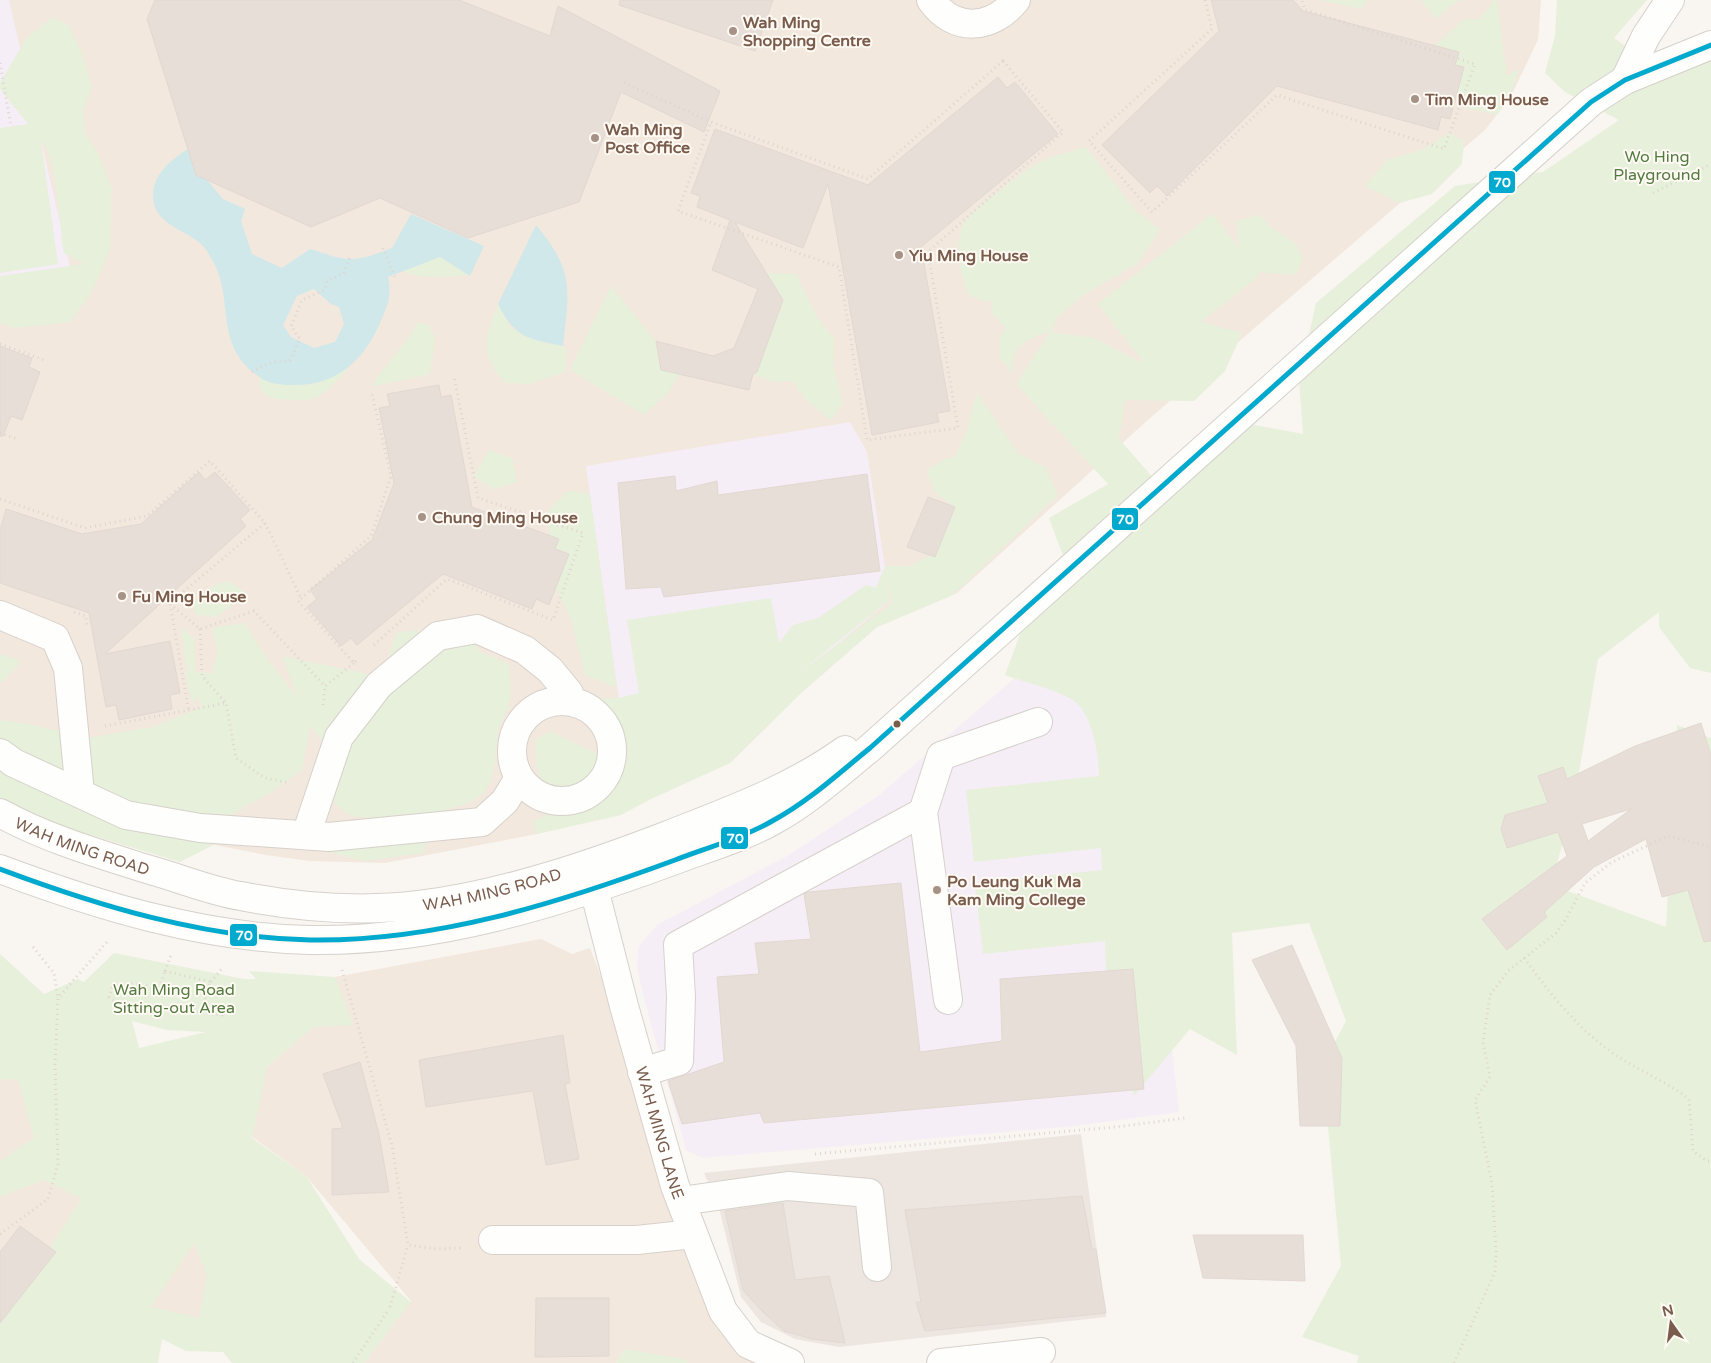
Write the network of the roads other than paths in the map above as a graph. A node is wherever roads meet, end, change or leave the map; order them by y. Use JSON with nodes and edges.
{"nodes":[{"id":1,"x":931,"y":0,"type":"edge"},
{"id":2,"x":1016,"y":0,"type":"edge"},
{"id":3,"x":1670,"y":0,"type":"edge"},
{"id":4,"x":1711,"y":45,"type":"edge"},
{"id":5,"x":1625,"y":80,"type":"junction"},
{"id":6,"x":0,"y":615,"type":"edge"},
{"id":7,"x":570,"y":701,"type":"junction"},
{"id":8,"x":1038,"y":722,"type":"dead end"},
{"id":9,"x":0,"y":753,"type":"edge"},
{"id":10,"x":518,"y":778,"type":"junction"},
{"id":11,"x":80,"y":793,"type":"junction"},
{"id":12,"x":922,"y":812,"type":"junction"},
{"id":13,"x":4,"y":821,"type":"edge"},
{"id":14,"x":306,"y":835,"type":"junction"},
{"id":15,"x":0,"y":869,"type":"edge"},
{"id":16,"x":591,"y":877,"type":"junction"},
{"id":17,"x":948,"y":1000,"type":"dead end"},
{"id":18,"x":642,"y":1072,"type":"junction"},
{"id":19,"x":681,"y":1201,"type":"junction"},
{"id":20,"x":693,"y":1234,"type":"junction"},
{"id":21,"x":493,"y":1240,"type":"dead end"},
{"id":22,"x":877,"y":1268,"type":"dead end"},
{"id":23,"x":1041,"y":1352,"type":"dead end"},
{"id":24,"x":776,"y":1360,"type":"edge"},
{"id":25,"x":941,"y":1363,"type":"edge"}],
"edges":[{"from":1,"to":2,"type":"street"},
{"from":3,"to":5,"type":"street"},
{"from":4,"to":5,"type":"street","name":"WAH MING ROAD"},
{"from":5,"to":16,"type":"street","name":"WAH MING ROAD"},
{"from":6,"to":11,"type":"street"},
{"from":7,"to":10,"type":"street"},
{"from":7,"to":10,"type":"street"},
{"from":7,"to":14,"type":"street"},
{"from":8,"to":12,"type":"street"},
{"from":9,"to":11,"type":"street"},
{"from":10,"to":14,"type":"street"},
{"from":11,"to":14,"type":"street"},
{"from":12,"to":17,"type":"street"},
{"from":12,"to":18,"type":"street"},
{"from":13,"to":16,"type":"street","name":"WAH MING ROAD"},
{"from":15,"to":16,"type":"street","name":"WAH MING ROAD"},
{"from":16,"to":18,"type":"street","name":"WAH MING LANE"},
{"from":18,"to":19,"type":"street","name":"WAH MING LANE"},
{"from":19,"to":20,"type":"street","name":"WAH MING LANE"},
{"from":19,"to":22,"type":"street"},
{"from":20,"to":21,"type":"street"},
{"from":20,"to":24,"type":"street","name":"WAH MING LANE"},
{"from":23,"to":25,"type":"street"}]}
